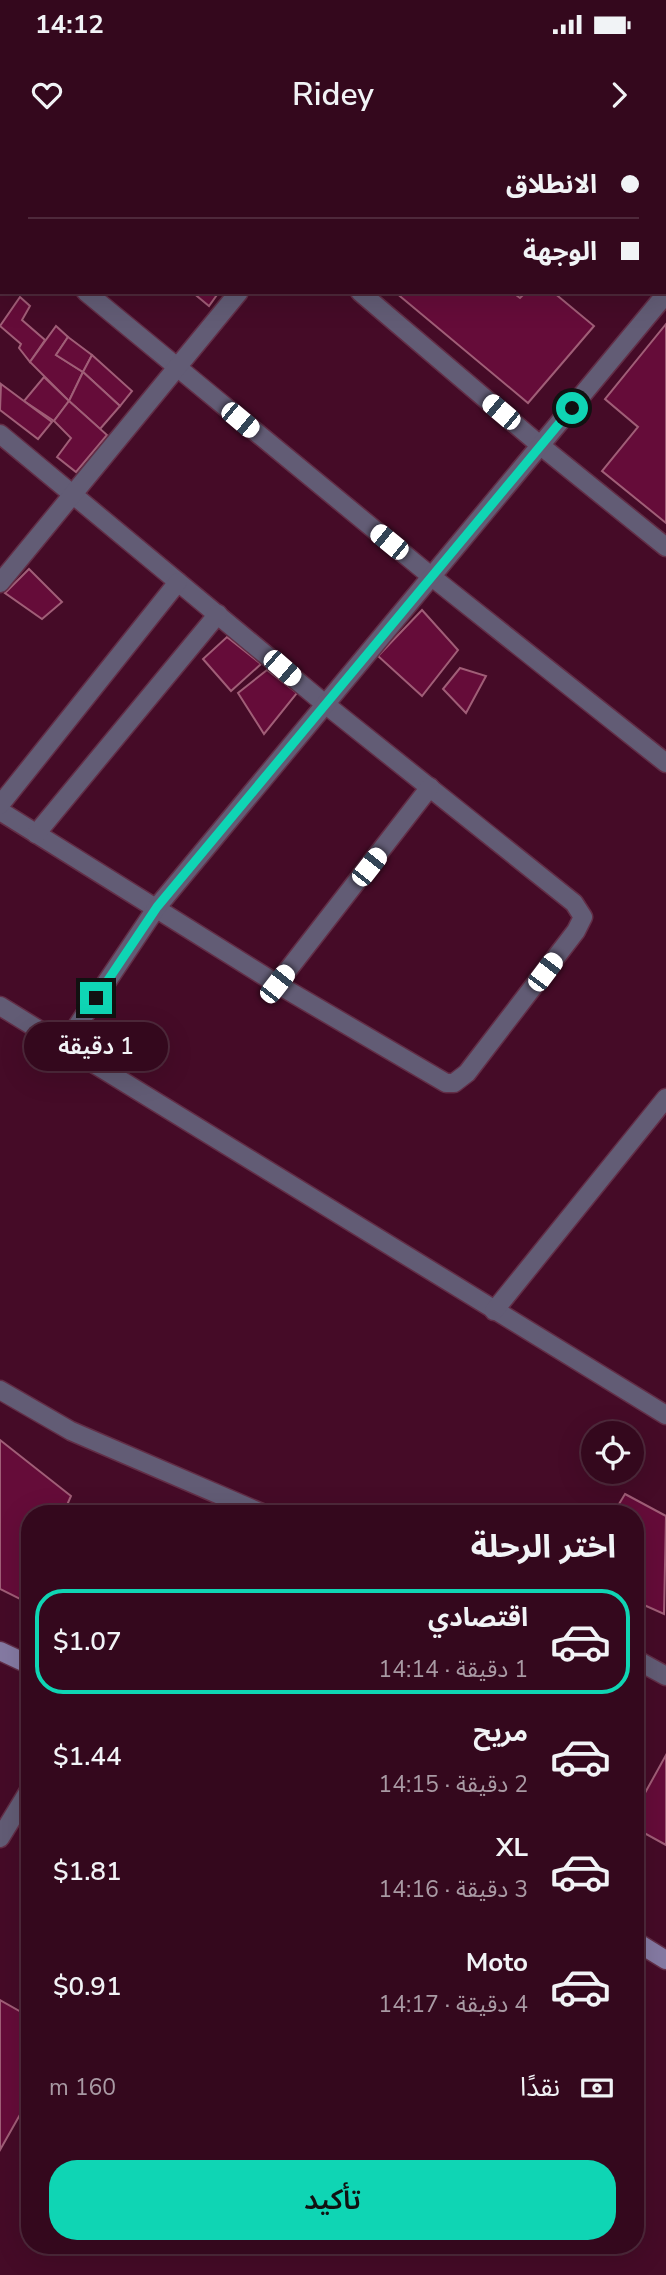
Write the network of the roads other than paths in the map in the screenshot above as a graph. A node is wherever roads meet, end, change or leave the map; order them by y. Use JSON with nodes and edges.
{"nodes":[{"id":1,"x":88,"y":294,"type":"edge"},
{"id":2,"x":237,"y":294,"type":"edge"},
{"id":3,"x":362,"y":294,"type":"edge"},
{"id":4,"x":666,"y":294,"type":"edge"},
{"id":5,"x":176,"y":367,"type":"junction"},
{"id":6,"x":0,"y":434,"type":"edge"},
{"id":7,"x":541,"y":446,"type":"junction"},
{"id":8,"x":75,"y":496,"type":"junction"},
{"id":9,"x":666,"y":547,"type":"edge"},
{"id":10,"x":432,"y":577,"type":"junction"},
{"id":11,"x":178,"y":582,"type":"junction"},
{"id":12,"x":0,"y":583,"type":"edge"},
{"id":13,"x":218,"y":614,"type":"junction"},
{"id":14,"x":325,"y":704,"type":"junction"},
{"id":15,"x":666,"y":763,"type":"edge"},
{"id":16,"x":430,"y":787,"type":"junction"},
{"id":17,"x":0,"y":805,"type":"edge"},
{"id":18,"x":0,"y":811,"type":"edge"},
{"id":19,"x":36,"y":834,"type":"junction"},
{"id":20,"x":157,"y":907,"type":"junction"},
{"id":21,"x":277,"y":984,"type":"junction"},
{"id":22,"x":0,"y":1006,"type":"edge"},
{"id":23,"x":65,"y":1044,"type":"junction"},
{"id":24,"x":666,"y":1098,"type":"edge"},
{"id":25,"x":495,"y":1311,"type":"junction"},
{"id":26,"x":0,"y":1390,"type":"edge"},
{"id":27,"x":666,"y":1415,"type":"edge"},
{"id":28,"x":243,"y":1505,"type":"edge"},
{"id":29,"x":0,"y":1651,"type":"edge"},
{"id":30,"x":21,"y":1661,"type":"edge"},
{"id":31,"x":644,"y":1664,"type":"edge"},
{"id":32,"x":666,"y":1676,"type":"edge"},
{"id":33,"x":21,"y":1804,"type":"edge"},
{"id":34,"x":0,"y":1838,"type":"edge"},
{"id":35,"x":644,"y":1947,"type":"edge"},
{"id":36,"x":666,"y":1960,"type":"edge"}],
"edges":[{"from":1,"to":5,"type":"street"},
{"from":2,"to":5,"type":"street"},
{"from":3,"to":7,"type":"street"},
{"from":4,"to":7,"type":"street"},
{"from":5,"to":8,"type":"street"},
{"from":5,"to":10,"type":"street"},
{"from":6,"to":8,"type":"street"},
{"from":7,"to":9,"type":"street"},
{"from":7,"to":10,"type":"street"},
{"from":8,"to":11,"type":"street"},
{"from":8,"to":12,"type":"street"},
{"from":10,"to":14,"type":"street"},
{"from":10,"to":15,"type":"street"},
{"from":11,"to":13,"type":"street"},
{"from":11,"to":17,"type":"street"},
{"from":13,"to":14,"type":"street"},
{"from":13,"to":19,"type":"street"},
{"from":14,"to":16,"type":"street"},
{"from":14,"to":20,"type":"street"},
{"from":16,"to":21,"type":"street"},
{"from":16,"to":21,"type":"street"},
{"from":18,"to":19,"type":"street"},
{"from":19,"to":20,"type":"street"},
{"from":20,"to":21,"type":"street"},
{"from":20,"to":23,"type":"street"},
{"from":22,"to":23,"type":"street"},
{"from":23,"to":25,"type":"street"},
{"from":24,"to":25,"type":"street"},
{"from":25,"to":27,"type":"street"},
{"from":26,"to":28,"type":"street"},
{"from":29,"to":30,"type":"street"},
{"from":31,"to":32,"type":"street"},
{"from":33,"to":34,"type":"street"},
{"from":35,"to":36,"type":"street"}]}
